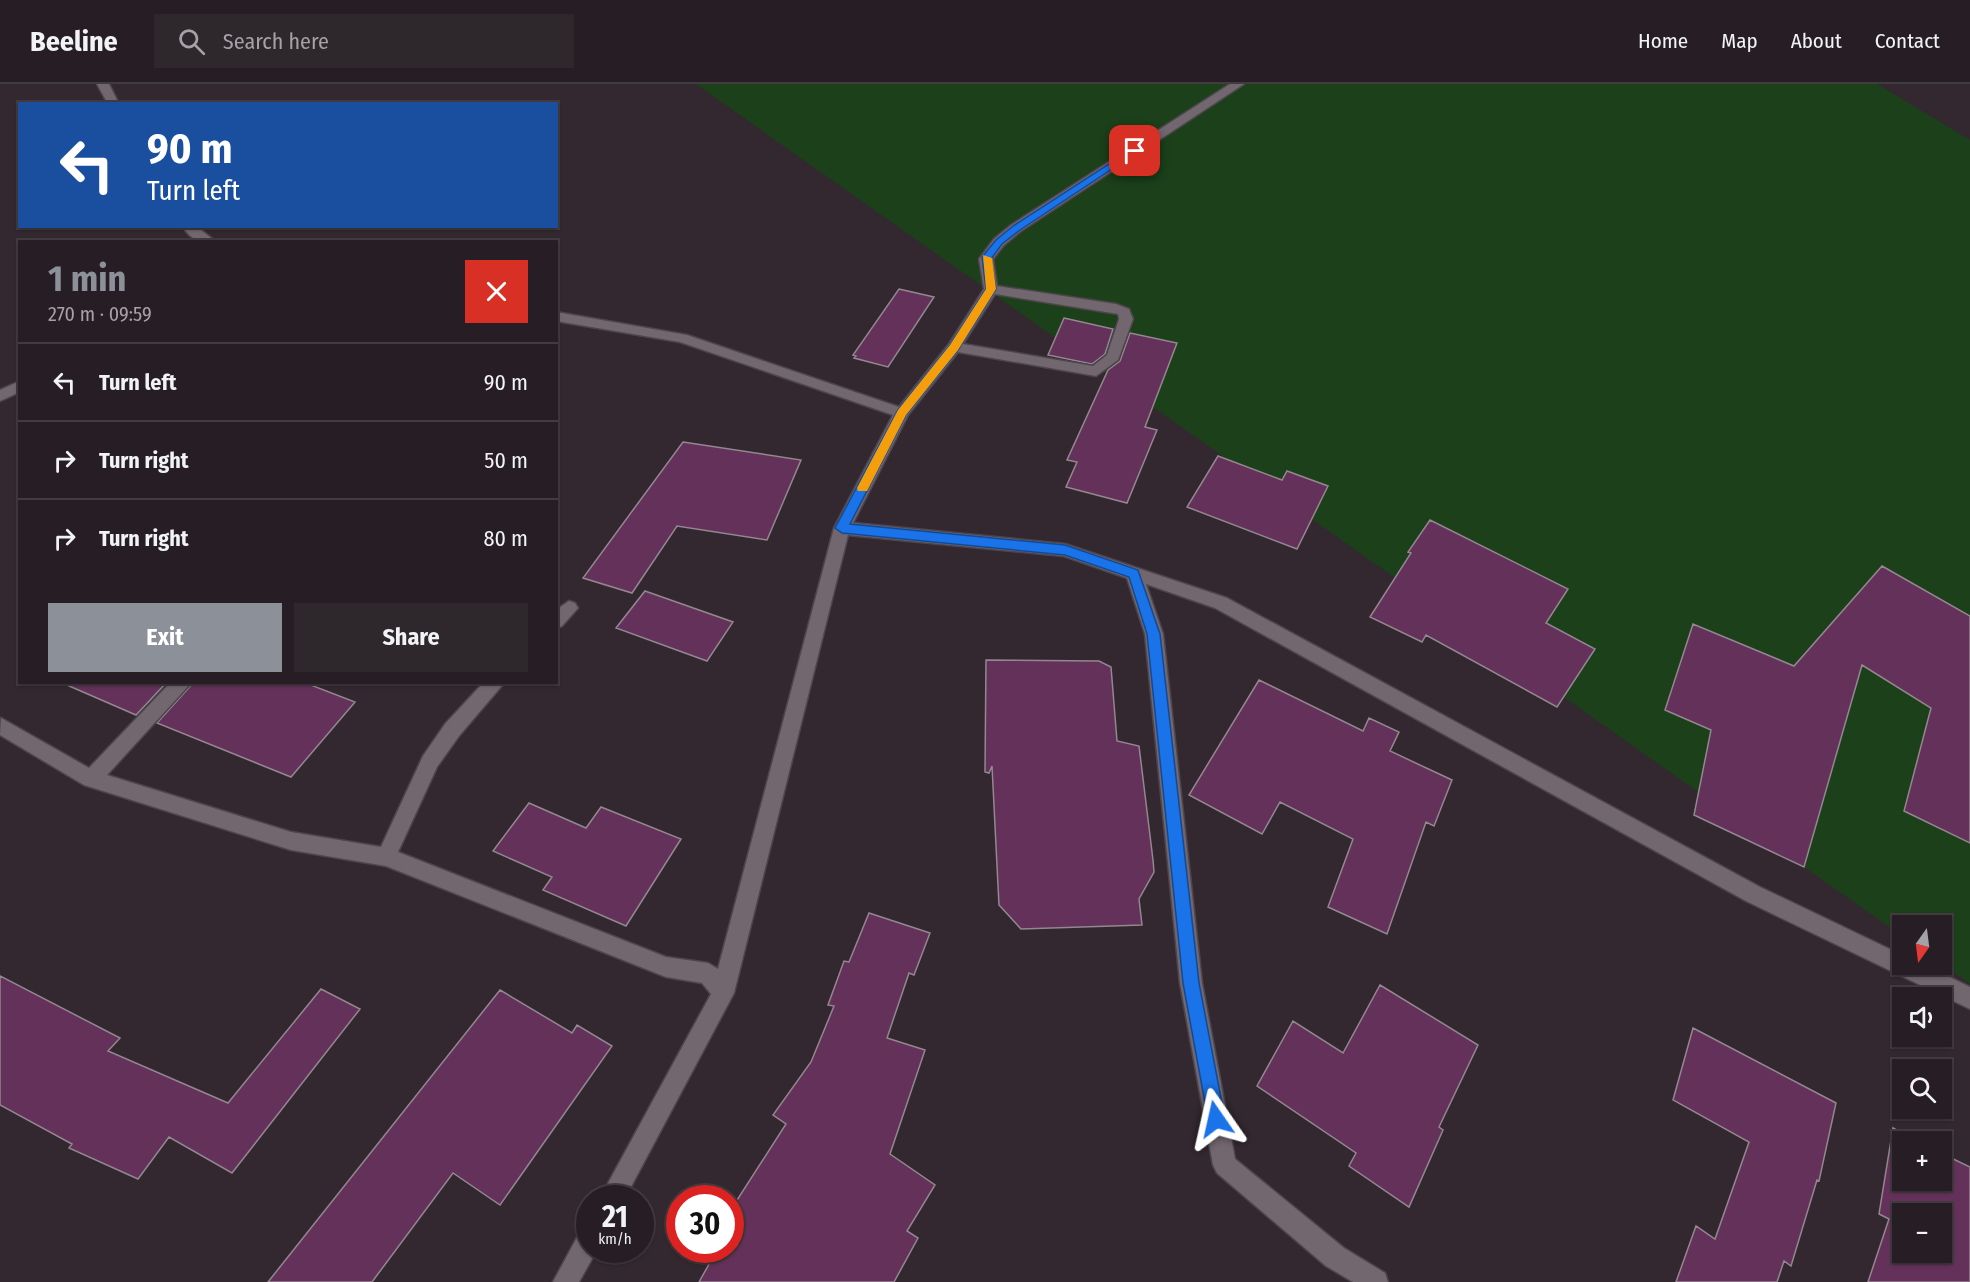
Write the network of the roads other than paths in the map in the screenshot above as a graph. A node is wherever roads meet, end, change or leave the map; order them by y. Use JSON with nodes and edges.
{"nodes":[{"id":1,"x":103,"y":84,"type":"edge"},
{"id":2,"x":1238,"y":84,"type":"edge"},
{"id":3,"x":113,"y":102,"type":"edge"},
{"id":4,"x":190,"y":228,"type":"edge"},
{"id":5,"x":207,"y":240,"type":"edge"},
{"id":6,"x":991,"y":289,"type":"junction"},
{"id":7,"x":558,"y":316,"type":"edge"},
{"id":8,"x":954,"y":347,"type":"junction"},
{"id":9,"x":18,"y":387,"type":"edge"},
{"id":10,"x":0,"y":396,"type":"edge"},
{"id":11,"x":902,"y":413,"type":"junction"},
{"id":12,"x":842,"y":528,"type":"junction"},
{"id":13,"x":1134,"y":574,"type":"junction"},
{"id":14,"x":181,"y":684,"type":"edge"},
{"id":15,"x":494,"y":684,"type":"edge"},
{"id":16,"x":1,"y":726,"type":"edge"},
{"id":17,"x":91,"y":779,"type":"junction"},
{"id":18,"x":386,"y":857,"type":"junction"},
{"id":19,"x":723,"y":993,"type":"junction"},
{"id":20,"x":1970,"y":998,"type":"edge"},
{"id":21,"x":619,"y":1185,"type":"edge"},
{"id":22,"x":576,"y":1262,"type":"edge"},
{"id":23,"x":564,"y":1282,"type":"edge"},
{"id":24,"x":1376,"y":1282,"type":"edge"}],
"edges":[{"from":1,"to":3,"type":"street"},
{"from":2,"to":6,"type":"street"},
{"from":4,"to":5,"type":"street"},
{"from":6,"to":8,"type":"street"},
{"from":6,"to":8,"type":"street"},
{"from":7,"to":11,"type":"street"},
{"from":8,"to":11,"type":"street"},
{"from":9,"to":10,"type":"street"},
{"from":11,"to":12,"type":"street"},
{"from":12,"to":13,"type":"street"},
{"from":12,"to":19,"type":"street"},
{"from":13,"to":20,"type":"street"},
{"from":13,"to":24,"type":"street"},
{"from":14,"to":17,"type":"street"},
{"from":15,"to":18,"type":"street"},
{"from":16,"to":17,"type":"street"},
{"from":17,"to":18,"type":"street"},
{"from":18,"to":19,"type":"street"},
{"from":19,"to":21,"type":"street"},
{"from":22,"to":23,"type":"street"}]}
